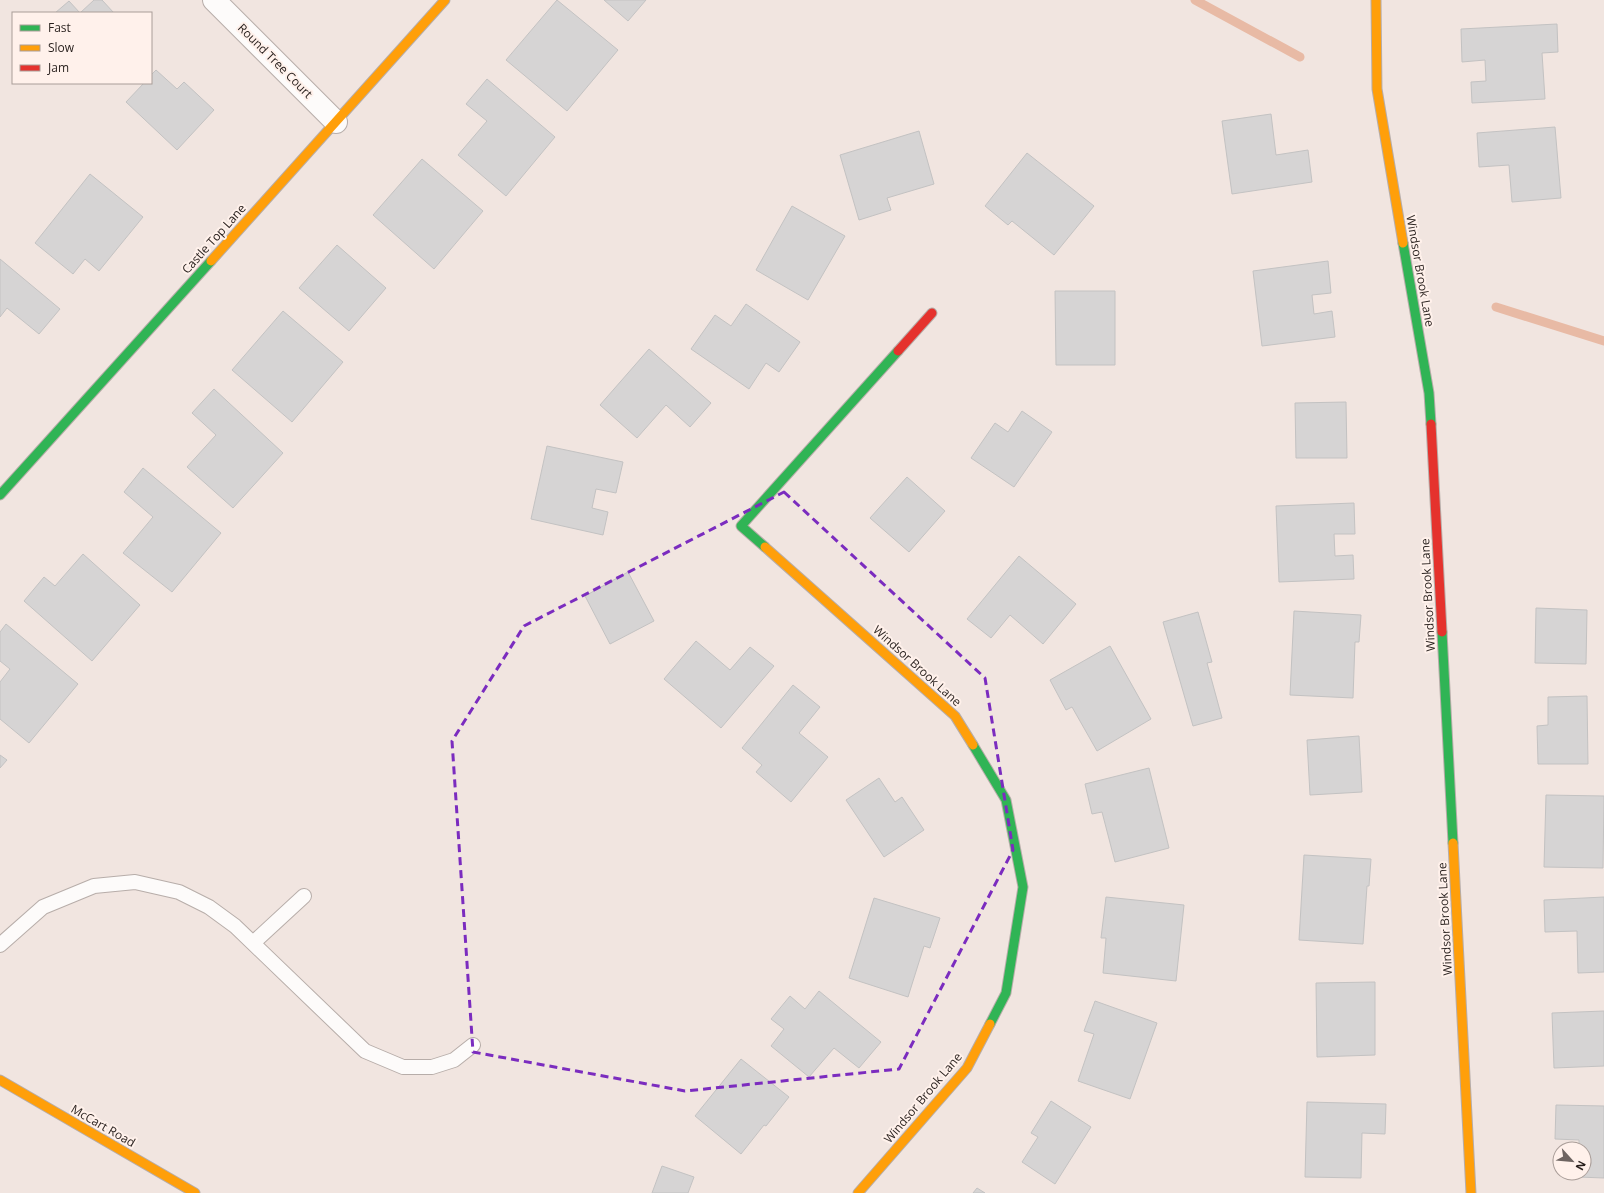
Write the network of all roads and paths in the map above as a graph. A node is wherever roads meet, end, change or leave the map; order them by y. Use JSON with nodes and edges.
{"nodes":[{"id":1,"x":214,"y":0,"type":"edge"},
{"id":2,"x":446,"y":0,"type":"edge"},
{"id":3,"x":1376,"y":0,"type":"edge"},
{"id":4,"x":336,"y":122,"type":"junction"},
{"id":5,"x":932,"y":313,"type":"dead end"},
{"id":6,"x":0,"y":495,"type":"edge"},
{"id":7,"x":304,"y":896,"type":"dead end"},
{"id":8,"x":253,"y":943,"type":"junction"},
{"id":9,"x":0,"y":945,"type":"edge"},
{"id":10,"x":473,"y":1045,"type":"dead end"},
{"id":11,"x":0,"y":1080,"type":"edge"},
{"id":12,"x":195,"y":1193,"type":"edge"},
{"id":13,"x":858,"y":1193,"type":"edge"},
{"id":14,"x":1471,"y":1193,"type":"edge"}],
"edges":[{"from":1,"to":4,"type":"street","name":"Round Tree Court"},
{"from":2,"to":4,"type":"street","name":"Castle Top Lane"},
{"from":3,"to":14,"type":"street","name":"Windsor Brook Lane"},
{"from":4,"to":6,"type":"street","name":"Castle Top Lane"},
{"from":5,"to":13,"type":"street","name":"Windsor Brook Lane"},
{"from":7,"to":8,"type":"lane"},
{"from":8,"to":9,"type":"lane"},
{"from":8,"to":10,"type":"lane"},
{"from":11,"to":12,"type":"street","name":"McCart Road"}]}
